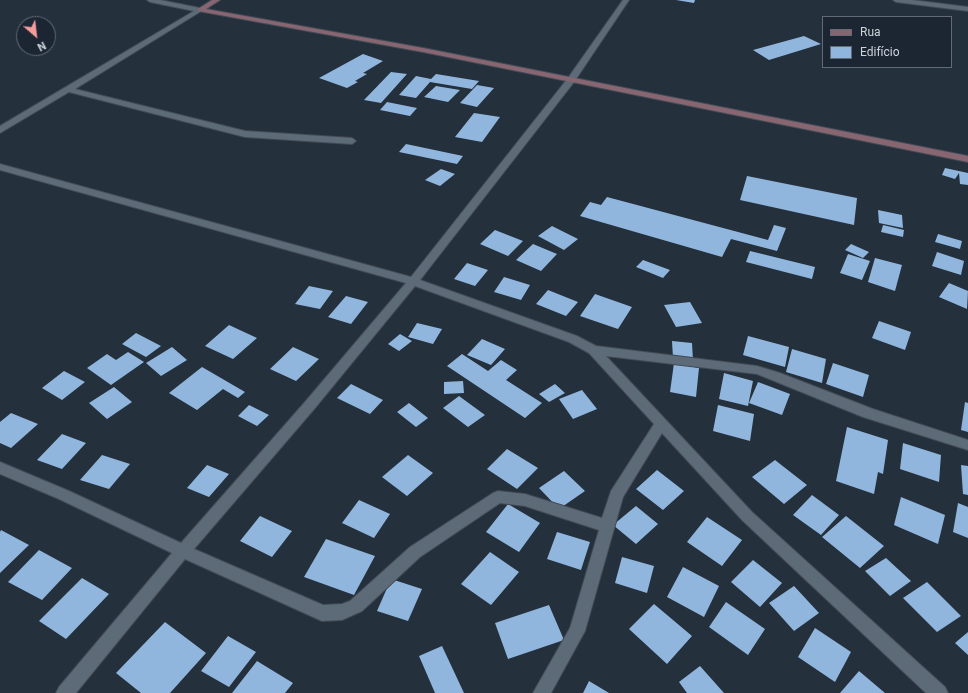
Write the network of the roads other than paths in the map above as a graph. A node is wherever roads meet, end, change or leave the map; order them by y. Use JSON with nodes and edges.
{"nodes":[{"id":1,"x":150,"y":0,"type":"edge"},
{"id":2,"x":217,"y":0,"type":"edge"},
{"id":3,"x":626,"y":0,"type":"edge"},
{"id":4,"x":896,"y":0,"type":"edge"},
{"id":5,"x":968,"y":9,"type":"edge"},
{"id":6,"x":200,"y":10,"type":"junction"},
{"id":7,"x":571,"y":80,"type":"junction"},
{"id":8,"x":67,"y":89,"type":"junction"},
{"id":9,"x":0,"y":130,"type":"edge"},
{"id":10,"x":352,"y":141,"type":"dead end"},
{"id":11,"x":968,"y":159,"type":"edge"},
{"id":12,"x":0,"y":167,"type":"edge"},
{"id":13,"x":413,"y":281,"type":"junction"},
{"id":14,"x":593,"y":350,"type":"junction"},
{"id":15,"x":661,"y":423,"type":"junction"},
{"id":16,"x":968,"y":445,"type":"edge"},
{"id":17,"x":0,"y":468,"type":"edge"},
{"id":18,"x":606,"y":526,"type":"junction"},
{"id":19,"x":183,"y":551,"type":"junction"},
{"id":20,"x":64,"y":693,"type":"edge"},
{"id":21,"x":542,"y":693,"type":"edge"},
{"id":22,"x":939,"y":693,"type":"edge"}],
"edges":[{"from":1,"to":6,"type":"street"},
{"from":2,"to":6,"type":"main road"},
{"from":3,"to":7,"type":"street"},
{"from":4,"to":5,"type":"street"},
{"from":6,"to":7,"type":"main road"},
{"from":6,"to":8,"type":"street"},
{"from":7,"to":11,"type":"main road"},
{"from":7,"to":13,"type":"street"},
{"from":8,"to":9,"type":"street"},
{"from":8,"to":10,"type":"street"},
{"from":12,"to":13,"type":"street"},
{"from":13,"to":14,"type":"street"},
{"from":13,"to":19,"type":"street"},
{"from":14,"to":15,"type":"street"},
{"from":14,"to":16,"type":"street"},
{"from":15,"to":18,"type":"street"},
{"from":15,"to":22,"type":"street"},
{"from":17,"to":19,"type":"street"},
{"from":18,"to":19,"type":"street"},
{"from":18,"to":21,"type":"street"},
{"from":19,"to":20,"type":"street"}]}
